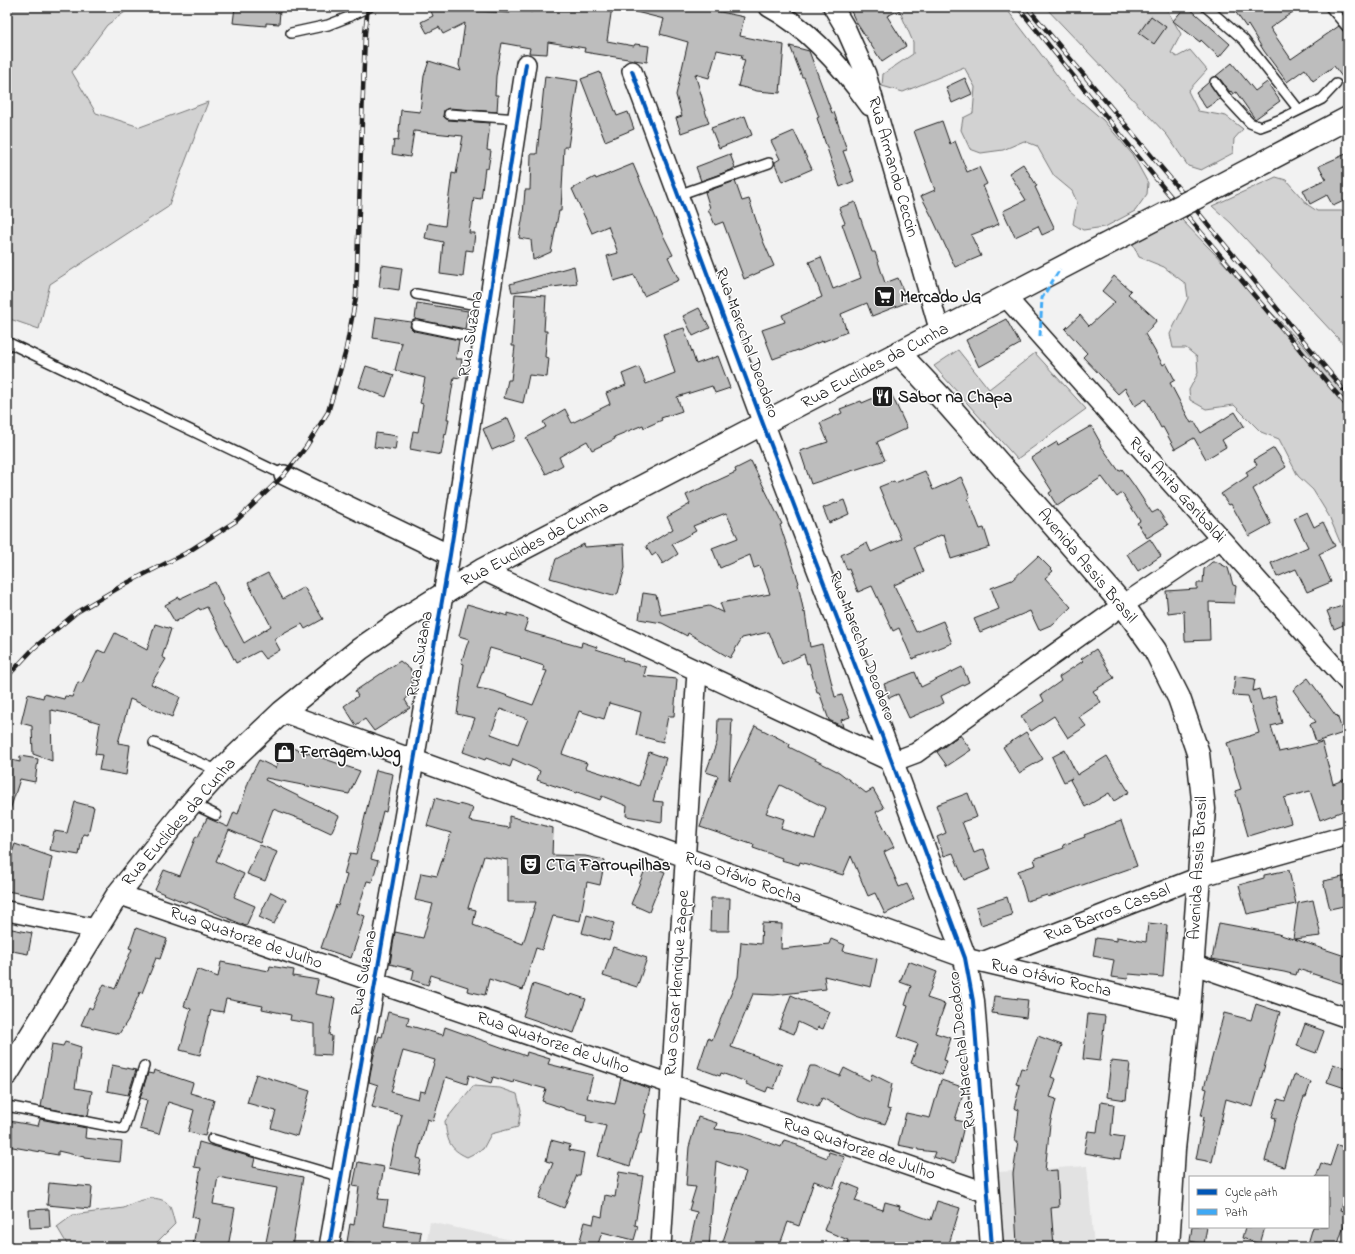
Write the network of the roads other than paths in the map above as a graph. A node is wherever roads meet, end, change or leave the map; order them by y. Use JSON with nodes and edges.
{"nodes":[{"id":1,"x":369,"y":7,"type":"edge"},
{"id":2,"x":769,"y":7,"type":"edge"},
{"id":3,"x":833,"y":7,"type":"edge"},
{"id":4,"x":1206,"y":7,"type":"edge"},
{"id":5,"x":1330,"y":7,"type":"edge"},
{"id":6,"x":1348,"y":28,"type":"edge"},
{"id":7,"x":291,"y":33,"type":"dead end"},
{"id":8,"x":526,"y":64,"type":"dead end"},
{"id":9,"x":632,"y":71,"type":"dead end"},
{"id":10,"x":1216,"y":82,"type":"dead end"},
{"id":11,"x":1336,"y":84,"type":"dead end"},
{"id":12,"x":1299,"y":110,"type":"junction"},
{"id":13,"x":449,"y":114,"type":"dead end"},
{"id":14,"x":1348,"y":118,"type":"edge"},
{"id":15,"x":517,"y":119,"type":"junction"},
{"id":16,"x":880,"y":120,"type":"junction"},
{"id":17,"x":769,"y":163,"type":"dead end"},
{"id":18,"x":678,"y":195,"type":"junction"},
{"id":19,"x":416,"y":294,"type":"dead end"},
{"id":20,"x":1006,"y":297,"type":"junction"},
{"id":21,"x":488,"y":307,"type":"junction"},
{"id":22,"x":416,"y":324,"type":"dead end"},
{"id":23,"x":940,"y":332,"type":"junction"},
{"id":24,"x":483,"y":339,"type":"junction"},
{"id":25,"x":7,"y":342,"type":"edge"},
{"id":26,"x":899,"y":353,"type":"junction"},
{"id":27,"x":763,"y":424,"type":"junction"},
{"id":28,"x":284,"y":475,"type":"joint"},
{"id":29,"x":1221,"y":539,"type":"junction"},
{"id":30,"x":450,"y":556,"type":"junction"},
{"id":31,"x":482,"y":570,"type":"junction"},
{"id":32,"x":444,"y":593,"type":"junction"},
{"id":33,"x":1123,"y":605,"type":"junction"},
{"id":34,"x":697,"y":671,"type":"junction"},
{"id":35,"x":1348,"y":682,"type":"edge"},
{"id":36,"x":282,"y":712,"type":"junction"},
{"id":37,"x":154,"y":743,"type":"dead end"},
{"id":38,"x":415,"y":760,"type":"junction"},
{"id":39,"x":892,"y":762,"type":"junction"},
{"id":40,"x":220,"y":771,"type":"junction"},
{"id":41,"x":191,"y":804,"type":"junction"},
{"id":42,"x":216,"y":815,"type":"dead end"},
{"id":43,"x":1348,"y":835,"type":"edge"},
{"id":44,"x":685,"y":857,"type":"junction"},
{"id":45,"x":1199,"y":877,"type":"junction"},
{"id":46,"x":118,"y":894,"type":"junction"},
{"id":47,"x":7,"y":911,"type":"edge"},
{"id":48,"x":96,"y":929,"type":"junction"},
{"id":49,"x":973,"y":960,"type":"junction"},
{"id":50,"x":1192,"y":964,"type":"junction"},
{"id":51,"x":376,"y":983,"type":"junction"},
{"id":52,"x":1189,"y":1011,"type":"junction"},
{"id":53,"x":1348,"y":1018,"type":"edge"},
{"id":54,"x":144,"y":1066,"type":"dead end"},
{"id":55,"x":7,"y":1074,"type":"edge"},
{"id":56,"x":671,"y":1084,"type":"junction"},
{"id":57,"x":7,"y":1106,"type":"edge"},
{"id":58,"x":212,"y":1139,"type":"dead end"},
{"id":59,"x":341,"y":1177,"type":"junction"},
{"id":60,"x":988,"y":1193,"type":"junction"},
{"id":61,"x":329,"y":1247,"type":"edge"},
{"id":62,"x":661,"y":1247,"type":"edge"},
{"id":63,"x":992,"y":1247,"type":"edge"},
{"id":64,"x":1168,"y":1247,"type":"edge"}],
"edges":[{"from":1,"to":7,"type":"lane"},
{"from":2,"to":16,"type":"street"},
{"from":3,"to":16,"type":"street","name":"Rua Armando Ceccin"},
{"from":4,"to":12,"type":"lane"},
{"from":5,"to":6,"type":"lane"},
{"from":8,"to":15,"type":"street","name":"Rua Suzana"},
{"from":9,"to":18,"type":"street","name":"Rua Marechal Deodoro"},
{"from":10,"to":12,"type":"lane"},
{"from":11,"to":12,"type":"lane"},
{"from":13,"to":15,"type":"lane"},
{"from":14,"to":20,"type":"street","name":"Rua Euclides da Cunha","bridge":true},
{"from":15,"to":21,"type":"street","name":"Rua Suzana"},
{"from":16,"to":23,"type":"street","name":"Rua Armando Ceccin"},
{"from":17,"to":18,"type":"lane"},
{"from":18,"to":27,"type":"street","name":"Rua Marechal Deodoro"},
{"from":19,"to":21,"type":"lane"},
{"from":20,"to":23,"type":"street","name":"Rua Euclides da Cunha"},
{"from":20,"to":29,"type":"street","name":"Rua Anita Garibaldi"},
{"from":21,"to":24,"type":"street","name":"Rua Suzana"},
{"from":22,"to":24,"type":"lane"},
{"from":23,"to":26,"type":"street","name":"Rua Euclides da Cunha"},
{"from":24,"to":30,"type":"street","name":"Rua Suzana"},
{"from":25,"to":28,"type":"lane"},
{"from":26,"to":27,"type":"street","name":"Rua Euclides da Cunha"},
{"from":26,"to":33,"type":"street","name":"Avenida Assis Brasil"},
{"from":27,"to":31,"type":"street","name":"Rua Euclides da Cunha"},
{"from":27,"to":39,"type":"street","name":"Rua Marechal Deodoro"},
{"from":28,"to":30,"type":"street"},
{"from":29,"to":33,"type":"street"},
{"from":29,"to":35,"type":"street","name":"Rua Anita Garibaldi"},
{"from":30,"to":32,"type":"street","name":"Rua Suzana"},
{"from":31,"to":32,"type":"street","name":"Rua Euclides da Cunha"},
{"from":31,"to":34,"type":"street"},
{"from":32,"to":36,"type":"street","name":"Rua Euclides da Cunha"},
{"from":32,"to":38,"type":"street","name":"Rua Suzana"},
{"from":33,"to":39,"type":"street"},
{"from":33,"to":45,"type":"street","name":"Avenida Assis Brasil"},
{"from":34,"to":39,"type":"street"},
{"from":34,"to":44,"type":"street","name":"Rua Oscar Henrique Zappe"},
{"from":36,"to":38,"type":"street","name":"Rua Otávio Rocha"},
{"from":36,"to":40,"type":"street","name":"Rua Euclides da Cunha"},
{"from":37,"to":40,"type":"lane"},
{"from":38,"to":44,"type":"street","name":"Rua Otávio Rocha"},
{"from":38,"to":51,"type":"street","name":"Rua Suzana"},
{"from":39,"to":49,"type":"street","name":"Rua Marechal Deodoro"},
{"from":40,"to":41,"type":"street","name":"Rua Euclides da Cunha"},
{"from":41,"to":42,"type":"lane"},
{"from":41,"to":46,"type":"street","name":"Rua Euclides da Cunha"},
{"from":43,"to":45,"type":"street","name":"Rua Barros Cassal"},
{"from":44,"to":49,"type":"street","name":"Rua Otávio Rocha"},
{"from":44,"to":56,"type":"street","name":"Rua Oscar Henrique Zappe"},
{"from":45,"to":49,"type":"street","name":"Rua Barros Cassal"},
{"from":45,"to":50,"type":"street","name":"Avenida Assis Brasil"},
{"from":46,"to":48,"type":"street","name":"Rua Euclides da Cunha"},
{"from":46,"to":51,"type":"street","name":"Rua Quatorze de Julho"},
{"from":47,"to":48,"type":"street"},
{"from":48,"to":55,"type":"street","name":"Rua Euclides da Cunha"},
{"from":49,"to":52,"type":"street","name":"Rua Otávio Rocha"},
{"from":49,"to":60,"type":"street","name":"Rua Marechal Deodoro"},
{"from":50,"to":52,"type":"street","name":"Avenida Assis Brasil"},
{"from":50,"to":53,"type":"street"},
{"from":51,"to":56,"type":"street","name":"Rua Quatorze de Julho"},
{"from":51,"to":59,"type":"street","name":"Rua Suzana"},
{"from":52,"to":64,"type":"street","name":"Avenida Assis Brasil"},
{"from":54,"to":57,"type":"lane"},
{"from":56,"to":60,"type":"street","name":"Rua Quatorze de Julho"},
{"from":56,"to":62,"type":"street","name":"Rua Oscar Henrique Zappe"},
{"from":58,"to":59,"type":"lane"},
{"from":59,"to":61,"type":"street","name":"Rua Suzana"},
{"from":60,"to":63,"type":"street","name":"Rua Marechal Deodoro"}]}
